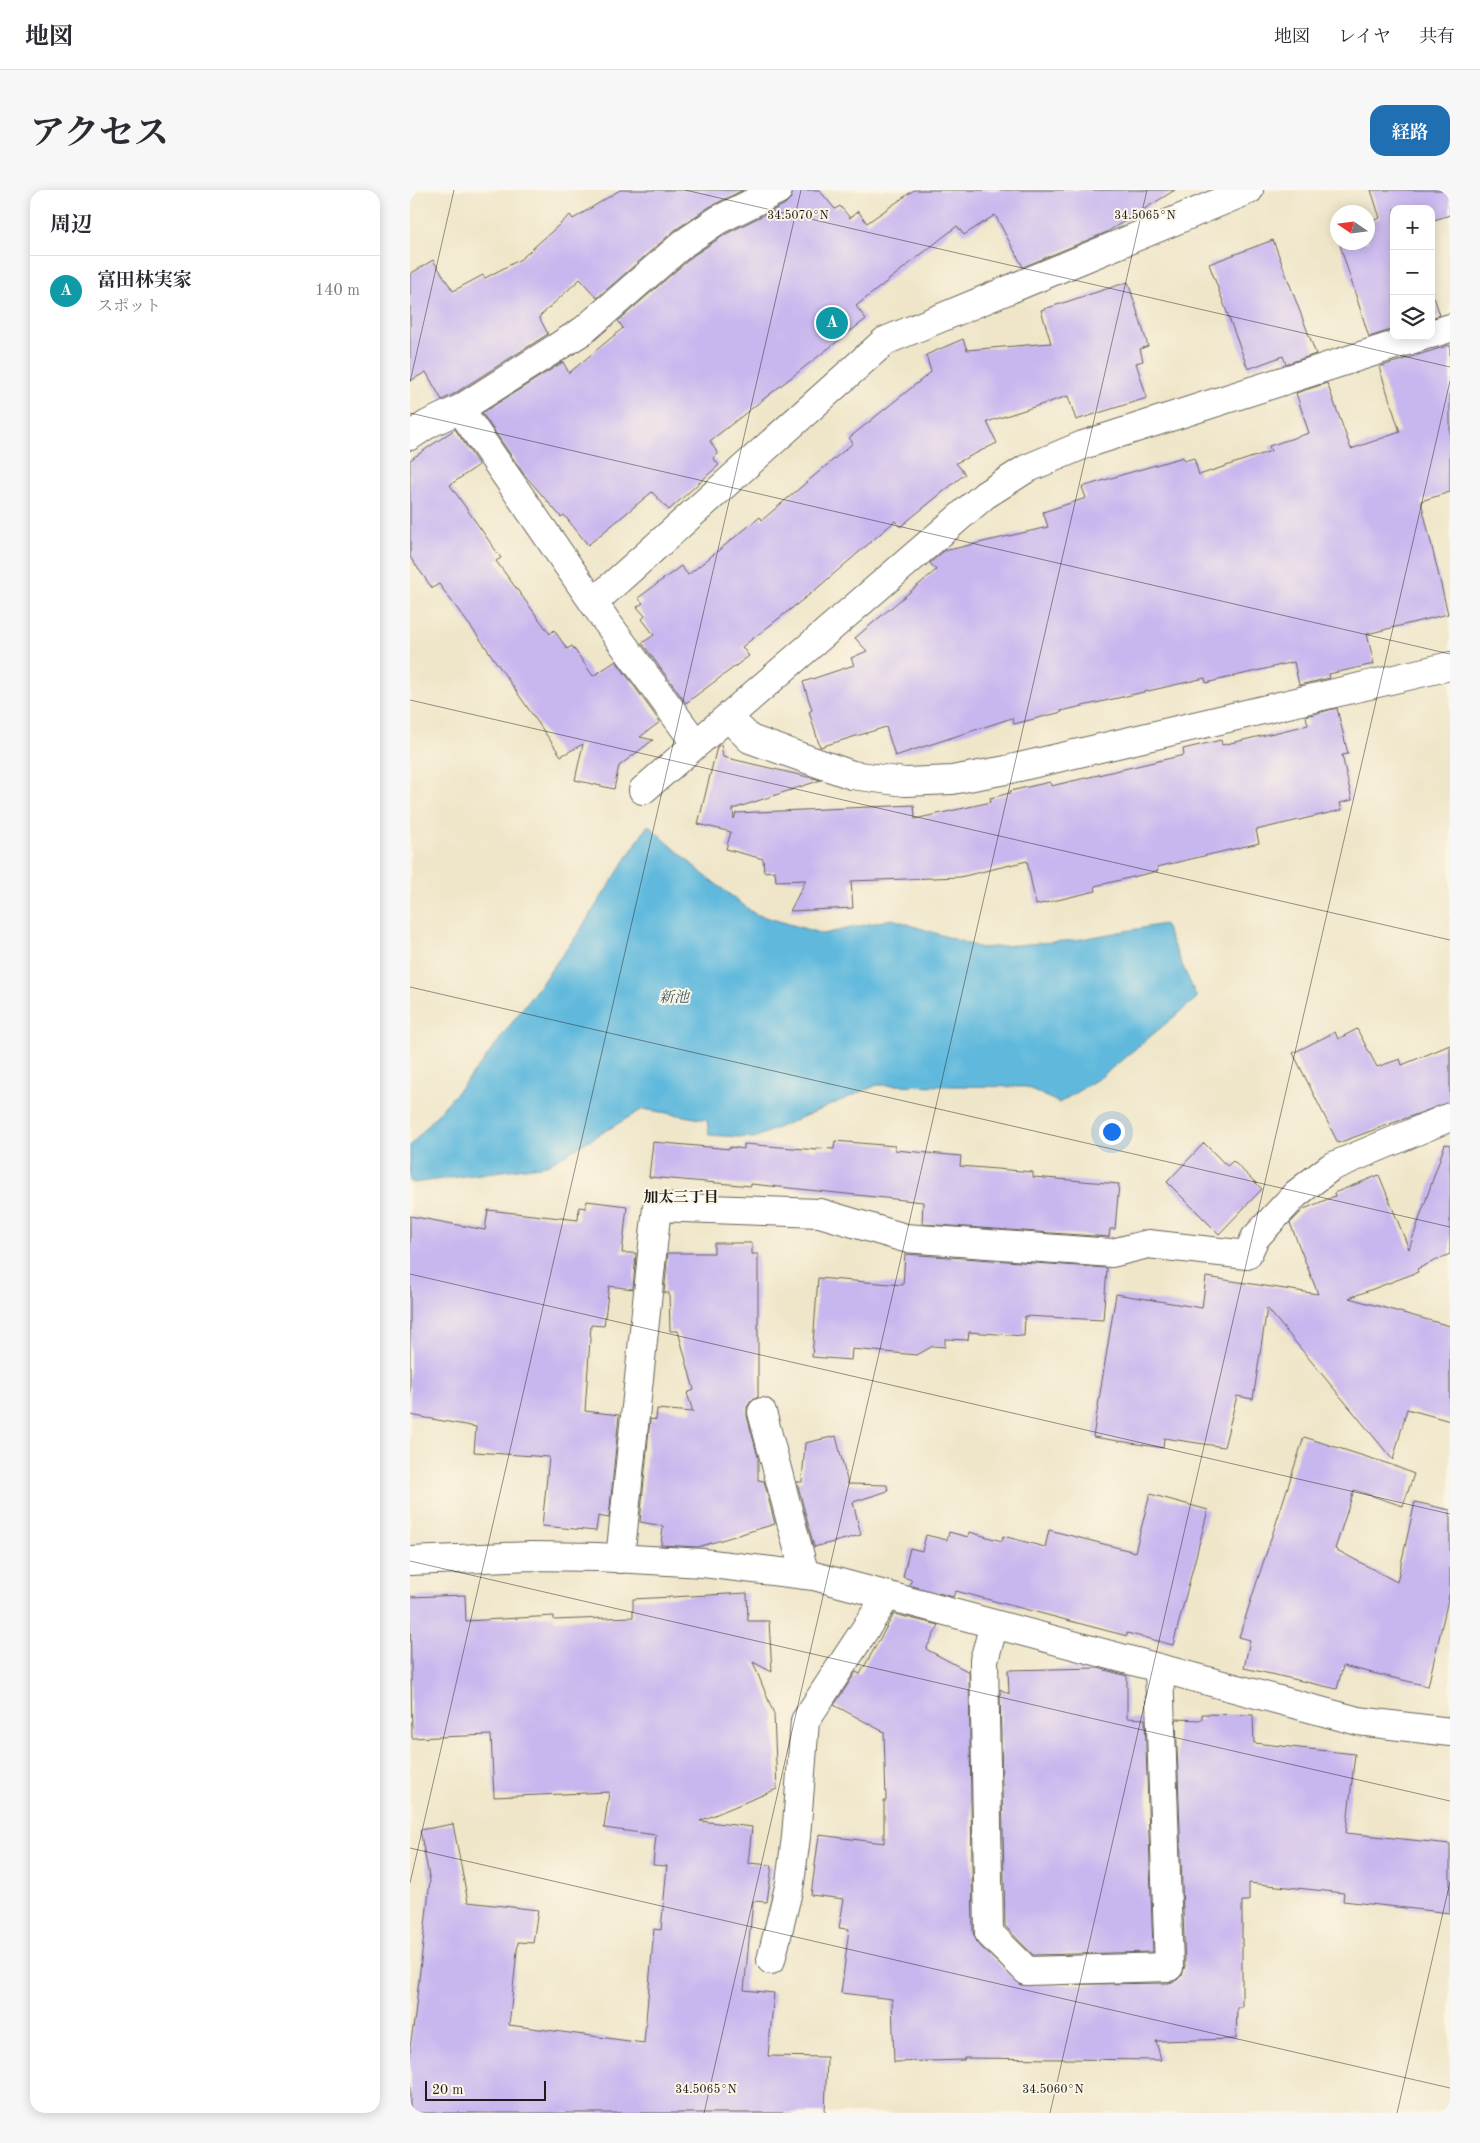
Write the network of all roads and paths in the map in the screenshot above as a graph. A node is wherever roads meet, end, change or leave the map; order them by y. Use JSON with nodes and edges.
{"nodes":[{"id":1,"x":778,"y":190,"type":"edge"},
{"id":2,"x":1249,"y":190,"type":"edge"},
{"id":3,"x":1450,"y":328,"type":"edge"},
{"id":4,"x":1435,"y":333,"type":"edge"},
{"id":5,"x":1411,"y":340,"type":"edge"},
{"id":6,"x":460,"y":409,"type":"junction"},
{"id":7,"x":410,"y":436,"type":"edge"},
{"id":8,"x":594,"y":602,"type":"junction"},
{"id":9,"x":1450,"y":666,"type":"edge"},
{"id":10,"x":728,"y":718,"type":"junction"},
{"id":11,"x":696,"y":744,"type":"junction"},
{"id":12,"x":643,"y":790,"type":"dead end"},
{"id":13,"x":1450,"y":1117,"type":"edge"},
{"id":14,"x":762,"y":1412,"type":"dead end"},
{"id":15,"x":620,"y":1559,"type":"junction"},
{"id":16,"x":410,"y":1561,"type":"edge"},
{"id":17,"x":805,"y":1576,"type":"junction"},
{"id":18,"x":887,"y":1596,"type":"junction"},
{"id":19,"x":994,"y":1625,"type":"junction"},
{"id":20,"x":1159,"y":1669,"type":"junction"},
{"id":21,"x":1450,"y":1732,"type":"edge"},
{"id":22,"x":771,"y":1960,"type":"dead end"}],
"edges":[{"from":1,"to":6,"type":"street"},
{"from":2,"to":8,"type":"street"},
{"from":3,"to":4,"type":"street"},
{"from":5,"to":10,"type":"street"},
{"from":6,"to":7,"type":"street"},
{"from":6,"to":8,"type":"street"},
{"from":8,"to":11,"type":"street"},
{"from":9,"to":10,"type":"street"},
{"from":10,"to":11,"type":"street"},
{"from":11,"to":12,"type":"street"},
{"from":13,"to":15,"type":"street"},
{"from":14,"to":17,"type":"street"},
{"from":15,"to":16,"type":"street"},
{"from":15,"to":17,"type":"street"},
{"from":17,"to":18,"type":"street"},
{"from":18,"to":19,"type":"street"},
{"from":18,"to":22,"type":"street"},
{"from":19,"to":20,"type":"street"},
{"from":19,"to":20,"type":"street"},
{"from":20,"to":21,"type":"street"}]}
